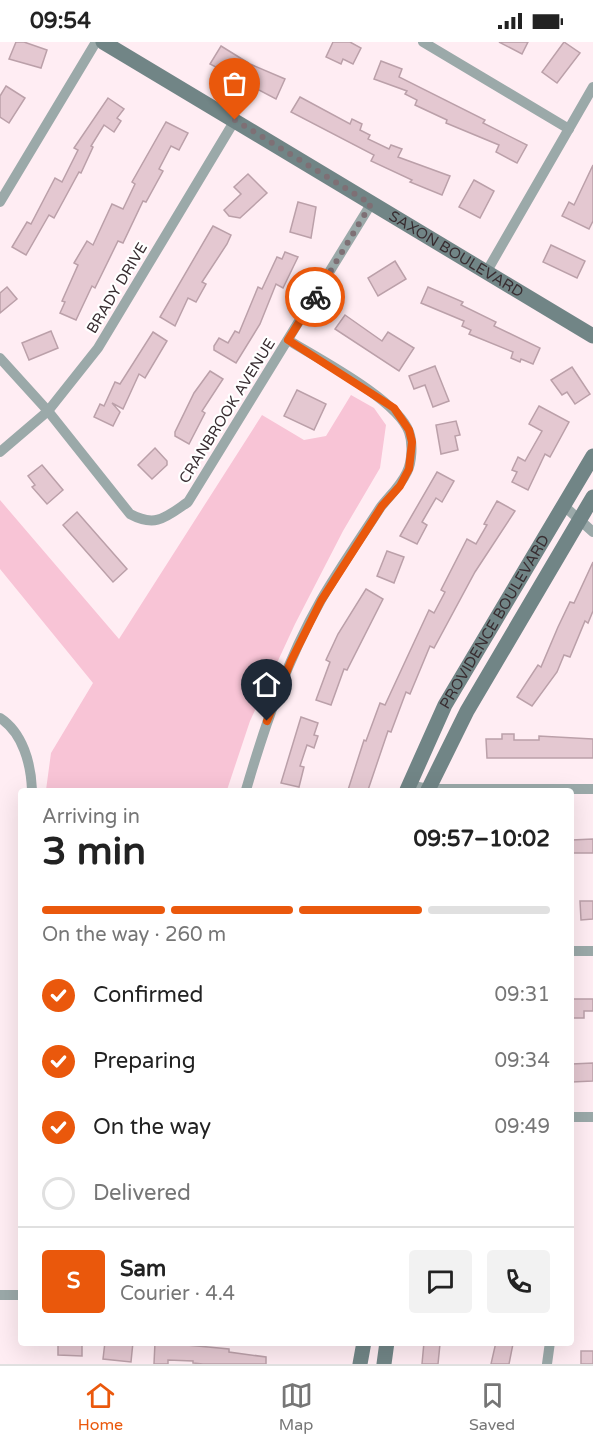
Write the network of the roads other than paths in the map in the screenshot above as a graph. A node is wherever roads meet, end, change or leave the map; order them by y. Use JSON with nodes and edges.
{"nodes":[{"id":1,"x":96,"y":42,"type":"edge"},
{"id":2,"x":103,"y":42,"type":"edge"},
{"id":3,"x":423,"y":42,"type":"edge"},
{"id":4,"x":593,"y":87,"type":"edge"},
{"id":5,"x":235,"y":120,"type":"junction"},
{"id":6,"x":569,"y":129,"type":"junction"},
{"id":7,"x":0,"y":201,"type":"edge"},
{"id":8,"x":371,"y":204,"type":"junction"},
{"id":9,"x":487,"y":271,"type":"junction"},
{"id":10,"x":593,"y":336,"type":"edge"},
{"id":11,"x":288,"y":340,"type":"junction"},
{"id":12,"x":0,"y":358,"type":"edge"},
{"id":13,"x":48,"y":411,"type":"junction"},
{"id":14,"x":0,"y":452,"type":"edge"},
{"id":15,"x":593,"y":456,"type":"edge"},
{"id":16,"x":593,"y":497,"type":"edge"},
{"id":17,"x":563,"y":505,"type":"junction"},
{"id":18,"x":580,"y":520,"type":"junction"},
{"id":19,"x":593,"y":532,"type":"edge"},
{"id":20,"x":0,"y":717,"type":"edge"},
{"id":21,"x":32,"y":788,"type":"edge"},
{"id":22,"x":247,"y":788,"type":"edge"},
{"id":23,"x":408,"y":788,"type":"edge"},
{"id":24,"x":429,"y":788,"type":"edge"},
{"id":25,"x":574,"y":789,"type":"edge"},
{"id":26,"x":593,"y":789,"type":"edge"},
{"id":27,"x":574,"y":951,"type":"edge"},
{"id":28,"x":593,"y":951,"type":"edge"},
{"id":29,"x":574,"y":1117,"type":"edge"},
{"id":30,"x":593,"y":1118,"type":"edge"},
{"id":31,"x":0,"y":1295,"type":"edge"},
{"id":32,"x":18,"y":1295,"type":"edge"},
{"id":33,"x":363,"y":1346,"type":"edge"},
{"id":34,"x":386,"y":1346,"type":"edge"},
{"id":35,"x":549,"y":1346,"type":"edge"},
{"id":36,"x":360,"y":1364,"type":"edge"},
{"id":37,"x":384,"y":1364,"type":"edge"},
{"id":38,"x":547,"y":1364,"type":"edge"}],
"edges":[{"from":1,"to":7,"type":"street"},
{"from":2,"to":5,"type":"main road","name":"SAXON BOULEVARD"},
{"from":3,"to":6,"type":"street"},
{"from":4,"to":6,"type":"street"},
{"from":5,"to":8,"type":"main road","name":"SAXON BOULEVARD"},
{"from":5,"to":13,"type":"street","name":"BRADY DRIVE"},
{"from":6,"to":9,"type":"street"},
{"from":8,"to":9,"type":"main road","name":"SAXON BOULEVARD"},
{"from":8,"to":11,"type":"street","name":"CRANBROOK AVENUE"},
{"from":9,"to":10,"type":"main road","name":"SAXON BOULEVARD"},
{"from":11,"to":13,"type":"street","name":"CRANBROOK AVENUE"},
{"from":11,"to":22,"type":"street"},
{"from":12,"to":13,"type":"street"},
{"from":13,"to":14,"type":"street","name":"BRADY DRIVE"},
{"from":15,"to":17,"type":"main road","name":"PROVIDENCE BOULEVARD"},
{"from":16,"to":18,"type":"main road","name":"PROVIDENCE BOULEVARD"},
{"from":17,"to":18,"type":"street"},
{"from":17,"to":23,"type":"main road","name":"PROVIDENCE BOULEVARD"},
{"from":18,"to":19,"type":"street"},
{"from":18,"to":24,"type":"main road","name":"PROVIDENCE BOULEVARD"},
{"from":20,"to":21,"type":"street"},
{"from":25,"to":26,"type":"street"},
{"from":27,"to":28,"type":"street"},
{"from":29,"to":30,"type":"street"},
{"from":31,"to":32,"type":"street"},
{"from":33,"to":36,"type":"main road"},
{"from":34,"to":37,"type":"main road"},
{"from":35,"to":38,"type":"street"}]}
